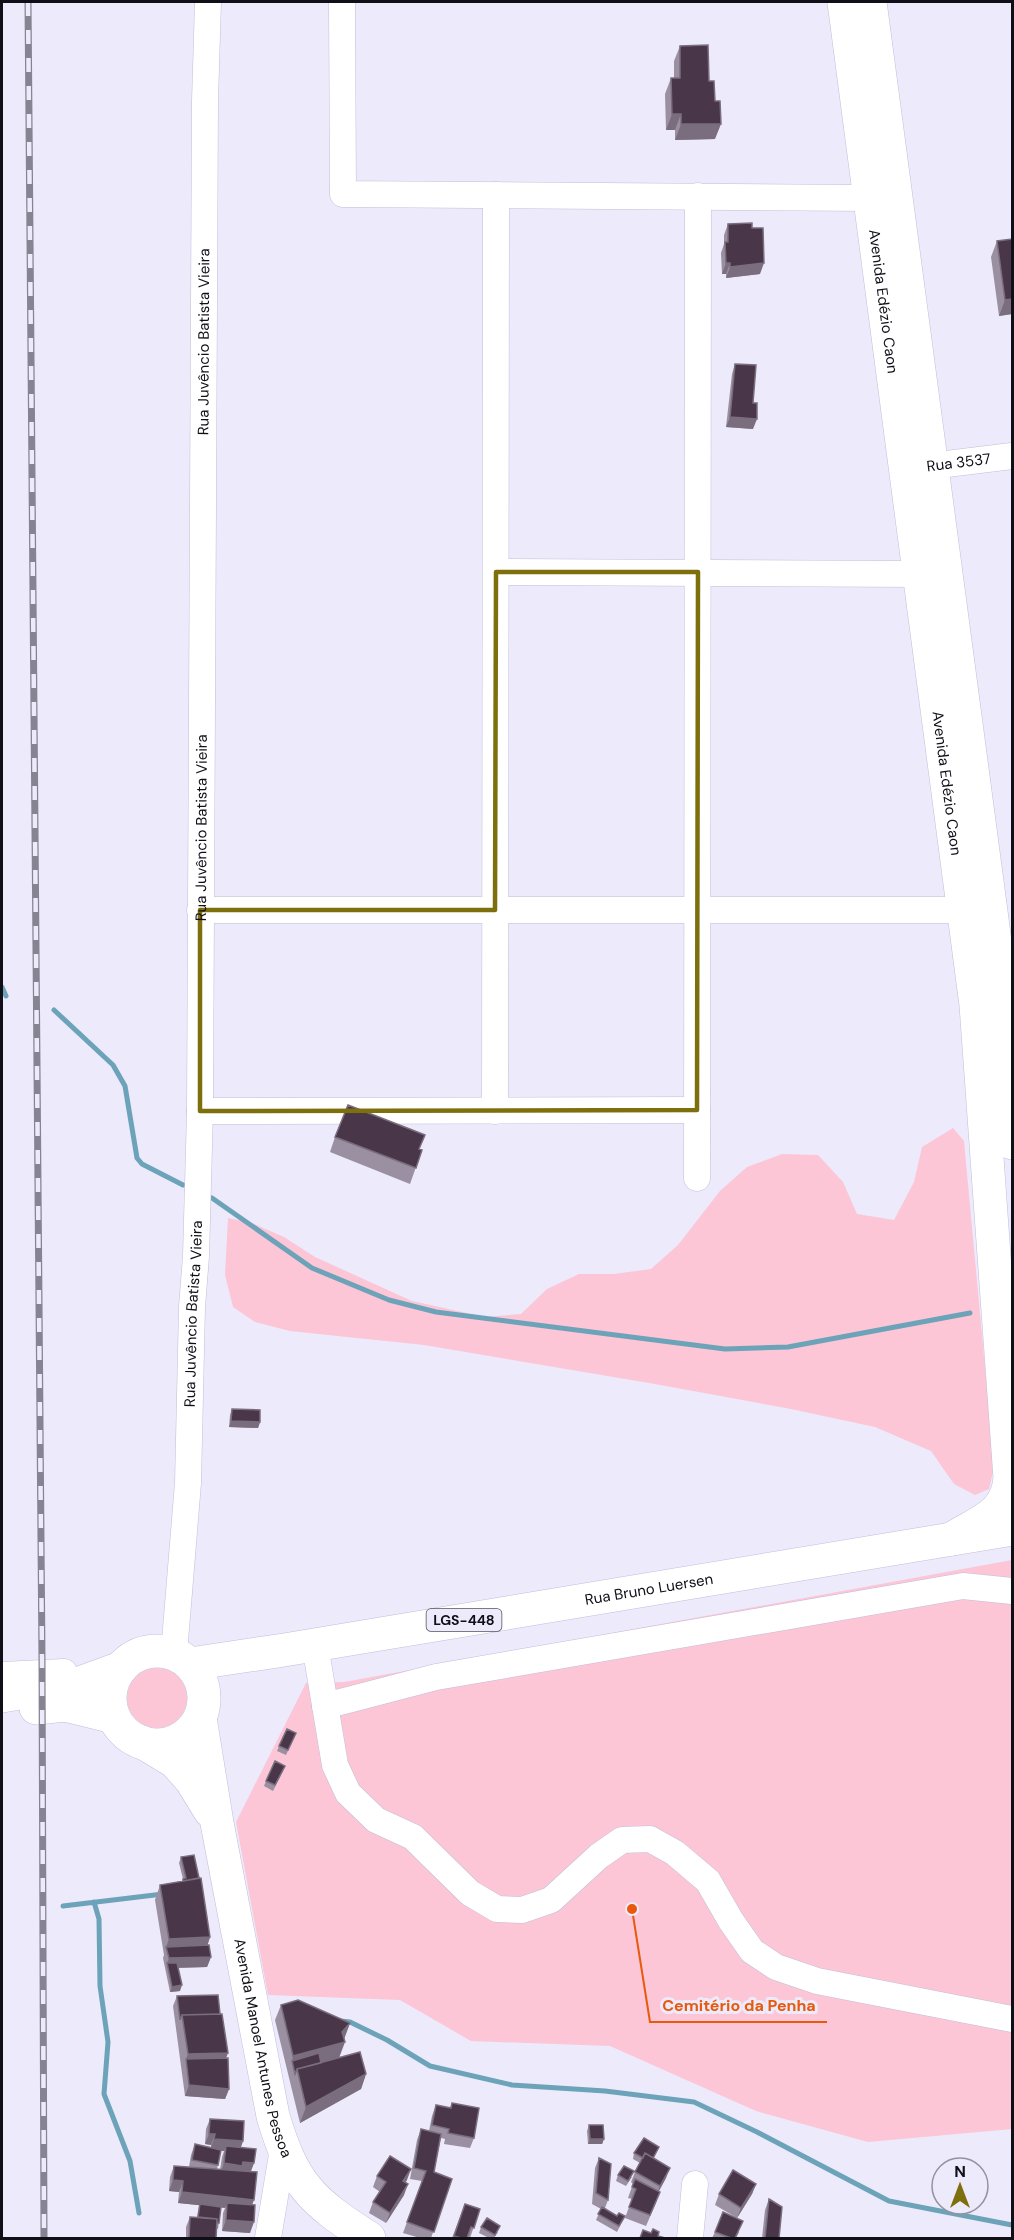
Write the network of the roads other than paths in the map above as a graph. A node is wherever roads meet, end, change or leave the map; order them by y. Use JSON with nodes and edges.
{"nodes":[{"id":1,"x":208,"y":2,"type":"edge"},
{"id":2,"x":342,"y":2,"type":"edge"},
{"id":3,"x":844,"y":2,"type":"edge"},
{"id":4,"x":870,"y":2,"type":"edge"},
{"id":5,"x":496,"y":195,"type":"junction"},
{"id":6,"x":698,"y":196,"type":"junction"},
{"id":7,"x":870,"y":198,"type":"junction"},
{"id":8,"x":1012,"y":456,"type":"edge"},
{"id":9,"x":918,"y":467,"type":"junction"},
{"id":10,"x":496,"y":572,"type":"junction"},
{"id":11,"x":698,"y":572,"type":"junction"},
{"id":12,"x":919,"y":574,"type":"junction"},
{"id":13,"x":200,"y":909,"type":"junction"},
{"id":14,"x":495,"y":910,"type":"junction"},
{"id":15,"x":698,"y":910,"type":"junction"},
{"id":16,"x":963,"y":910,"type":"junction"},
{"id":17,"x":997,"y":1002,"type":"edge"},
{"id":18,"x":697,"y":1110,"type":"junction"},
{"id":19,"x":200,"y":1111,"type":"junction"},
{"id":20,"x":495,"y":1111,"type":"junction"},
{"id":21,"x":1012,"y":1143,"type":"edge"},
{"id":22,"x":697,"y":1178,"type":"dead end"},
{"id":23,"x":1012,"y":1529,"type":"edge"},
{"id":24,"x":951,"y":1539,"type":"junction"},
{"id":25,"x":1012,"y":1591,"type":"edge"},
{"id":26,"x":300,"y":1647,"type":"junction"},
{"id":27,"x":182,"y":1658,"type":"junction"},
{"id":28,"x":121,"y":1668,"type":"junction"},
{"id":29,"x":2,"y":1675,"type":"edge"},
{"id":30,"x":2,"y":1696,"type":"edge"},
{"id":31,"x":325,"y":1706,"type":"junction"},
{"id":32,"x":203,"y":1709,"type":"junction"},
{"id":33,"x":2,"y":1715,"type":"edge"},
{"id":34,"x":114,"y":1717,"type":"junction"},
{"id":35,"x":142,"y":1742,"type":"junction"},
{"id":36,"x":217,"y":1822,"type":"junction"},
{"id":37,"x":1012,"y":2019,"type":"edge"},
{"id":38,"x":283,"y":2149,"type":"junction"},
{"id":39,"x":695,"y":2184,"type":"dead end"},
{"id":40,"x":268,"y":2238,"type":"edge"},
{"id":41,"x":369,"y":2238,"type":"edge"},
{"id":42,"x":690,"y":2238,"type":"edge"}],
"edges":[{"from":1,"to":13,"type":"street","name":"Rua Juvêncio Batista Vieira"},
{"from":2,"to":5,"type":"street"},
{"from":3,"to":7,"type":"main road","name":"Avenida Edézio Caon"},
{"from":4,"to":9,"type":"main road","name":"Avenida Edézio Caon"},
{"from":5,"to":6,"type":"street"},
{"from":5,"to":10,"type":"street"},
{"from":6,"to":7,"type":"street"},
{"from":6,"to":11,"type":"street"},
{"from":7,"to":9,"type":"main road","name":"Avenida Edézio Caon"},
{"from":8,"to":9,"type":"street","name":"Rua 3537"},
{"from":9,"to":12,"type":"main road","name":"Avenida Edézio Caon"},
{"from":9,"to":17,"type":"main road","name":"Avenida Edézio Caon"},
{"from":10,"to":11,"type":"street"},
{"from":10,"to":14,"type":"street"},
{"from":11,"to":12,"type":"street"},
{"from":11,"to":15,"type":"street"},
{"from":12,"to":16,"type":"main road","name":"Avenida Edézio Caon"},
{"from":13,"to":14,"type":"street"},
{"from":13,"to":19,"type":"street","name":"Rua Juvêncio Batista Vieira"},
{"from":14,"to":15,"type":"street"},
{"from":14,"to":20,"type":"street"},
{"from":15,"to":16,"type":"street"},
{"from":15,"to":18,"type":"street"},
{"from":16,"to":17,"type":"main road","name":"Avenida Edézio Caon"},
{"from":17,"to":21,"type":"main road","name":"Avenida Edézio Caon"},
{"from":17,"to":24,"type":"main road","name":"Avenida Edézio Caon"},
{"from":18,"to":20,"type":"street"},
{"from":18,"to":22,"type":"street"},
{"from":19,"to":20,"type":"street"},
{"from":19,"to":27,"type":"street","name":"Rua Juvêncio Batista Vieira"},
{"from":23,"to":24,"type":"main road","name":"Rua Bruno Luersen","number":"LGS-448"},
{"from":24,"to":26,"type":"main road","name":"Rua Bruno Luersen","number":"LGS-448"},
{"from":25,"to":31,"type":"street"},
{"from":26,"to":27,"type":"main road","name":"Rua Bruno Luersen","number":"LGS-448"},
{"from":26,"to":31,"type":"street"},
{"from":26,"to":32,"type":"main road","name":"Rua Bruno Luersen","number":"LGS-448"},
{"from":27,"to":28,"type":"main road"},
{"from":27,"to":32,"type":"main road"},
{"from":28,"to":29,"type":"street"},
{"from":28,"to":30,"type":"main road"},
{"from":28,"to":34,"type":"main road"},
{"from":31,"to":37,"type":"street"},
{"from":32,"to":35,"type":"main road"},
{"from":32,"to":36,"type":"main road","name":"Avenida Manoel Antunes Pessoa"},
{"from":33,"to":34,"type":"main road"},
{"from":34,"to":35,"type":"main road"},
{"from":35,"to":36,"type":"main road","name":"Avenida Manoel Antunes Pessoa"},
{"from":36,"to":38,"type":"main road","name":"Avenida Manoel Antunes Pessoa"},
{"from":38,"to":40,"type":"street"},
{"from":38,"to":41,"type":"main road","name":"Avenida Manoel Antunes Pessoa"},
{"from":39,"to":42,"type":"street"}]}
